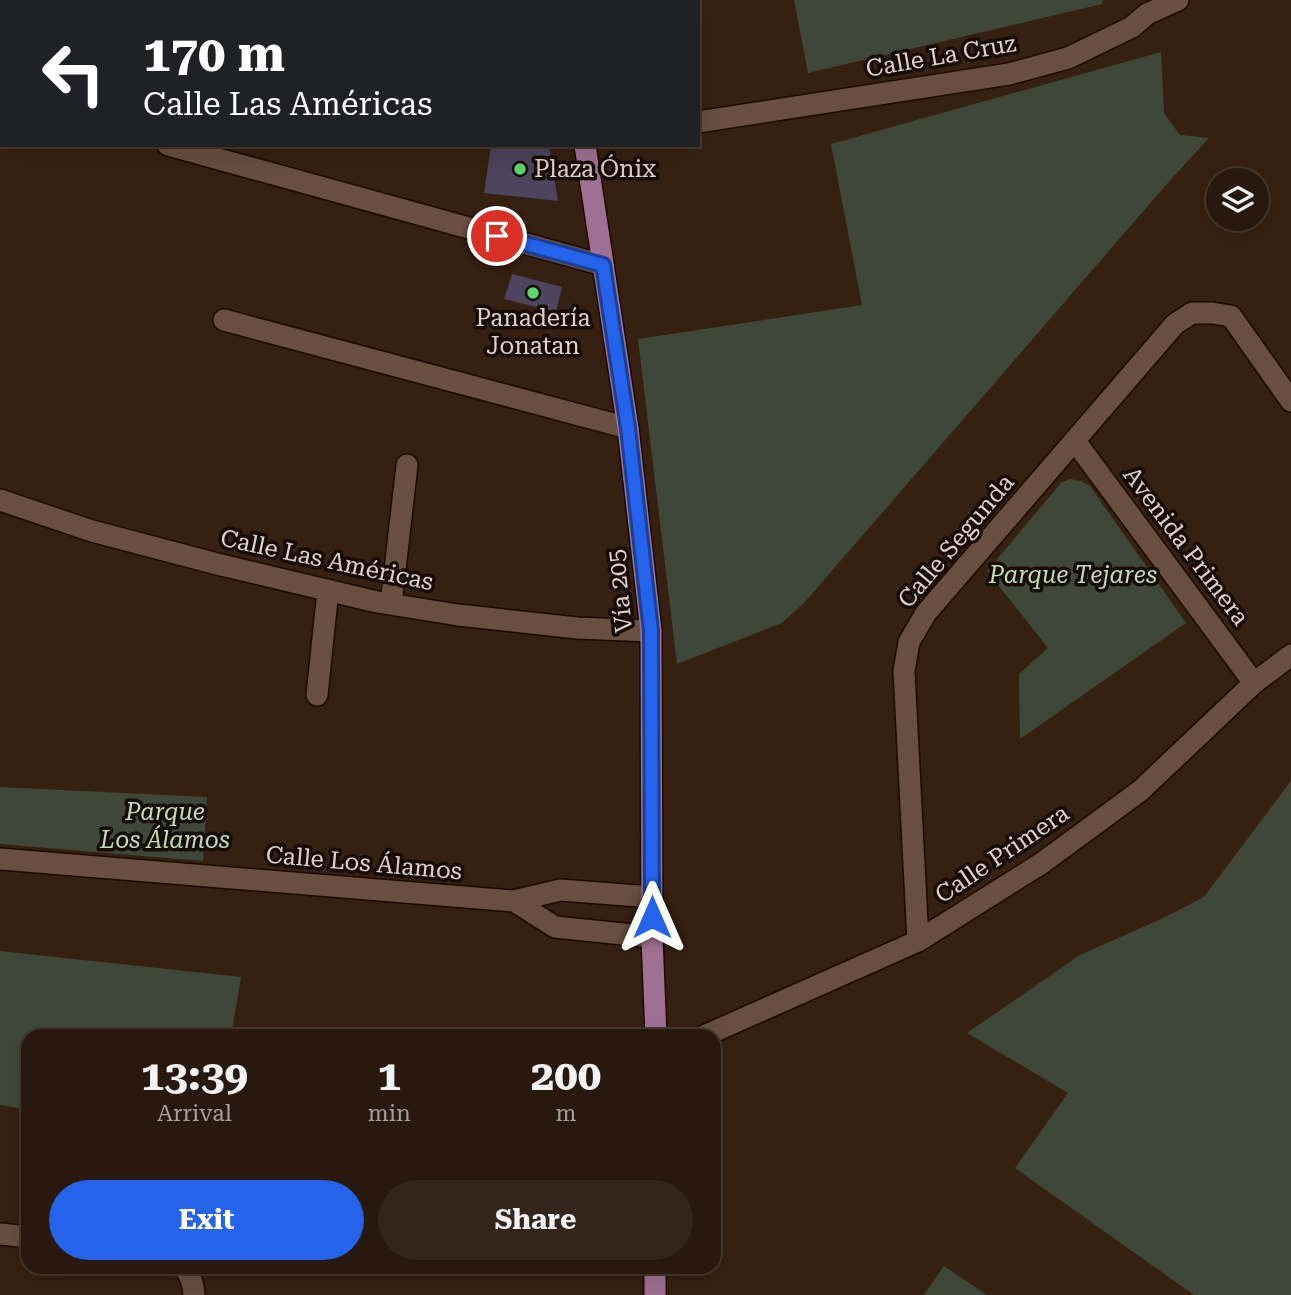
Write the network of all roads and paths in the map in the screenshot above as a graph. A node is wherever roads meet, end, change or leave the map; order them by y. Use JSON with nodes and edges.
{"nodes":[{"id":1,"x":1178,"y":0,"type":"edge"},
{"id":2,"x":700,"y":122,"type":"edge"},
{"id":3,"x":183,"y":147,"type":"edge"},
{"id":4,"x":585,"y":147,"type":"edge"},
{"id":5,"x":234,"y":154,"type":"edge"},
{"id":6,"x":603,"y":265,"type":"junction"},
{"id":7,"x":224,"y":320,"type":"dead end"},
{"id":8,"x":1291,"y":401,"type":"edge"},
{"id":9,"x":628,"y":428,"type":"junction"},
{"id":10,"x":1075,"y":441,"type":"junction"},
{"id":11,"x":407,"y":465,"type":"dead end"},
{"id":12,"x":0,"y":500,"type":"edge"},
{"id":13,"x":328,"y":590,"type":"junction"},
{"id":14,"x":391,"y":604,"type":"junction"},
{"id":15,"x":651,"y":631,"type":"junction"},
{"id":16,"x":1291,"y":655,"type":"edge"},
{"id":17,"x":1254,"y":683,"type":"junction"},
{"id":18,"x":317,"y":695,"type":"dead end"},
{"id":19,"x":0,"y":859,"type":"edge"},
{"id":20,"x":652,"y":897,"type":"junction"},
{"id":21,"x":514,"y":901,"type":"junction"},
{"id":22,"x":652,"y":937,"type":"junction"},
{"id":23,"x":918,"y":941,"type":"junction"},
{"id":24,"x":656,"y":1029,"type":"edge"},
{"id":25,"x":720,"y":1029,"type":"edge"},
{"id":26,"x":0,"y":1234,"type":"edge"},
{"id":27,"x":21,"y":1236,"type":"edge"},
{"id":28,"x":188,"y":1274,"type":"edge"},
{"id":29,"x":655,"y":1274,"type":"edge"},
{"id":30,"x":194,"y":1295,"type":"edge"},
{"id":31,"x":655,"y":1295,"type":"edge"}],
"edges":[{"from":1,"to":2,"type":"street","name":"Calle La Cruz"},
{"from":3,"to":5,"type":"street"},
{"from":4,"to":6,"type":"main road","name":"Vía 205"},
{"from":5,"to":6,"type":"street"},
{"from":6,"to":9,"type":"main road","name":"Vía 205"},
{"from":7,"to":9,"type":"street"},
{"from":8,"to":10,"type":"street","name":"Calle Segunda"},
{"from":9,"to":15,"type":"main road","name":"Vía 205"},
{"from":10,"to":17,"type":"street","name":"Avenida Primera"},
{"from":10,"to":23,"type":"street","name":"Calle Segunda"},
{"from":11,"to":14,"type":"street"},
{"from":12,"to":13,"type":"street","name":"Calle Las Américas"},
{"from":13,"to":14,"type":"street","name":"Calle Las Américas"},
{"from":13,"to":18,"type":"street"},
{"from":14,"to":15,"type":"street","name":"Calle Las Américas"},
{"from":15,"to":20,"type":"main road","name":"Vía 205"},
{"from":16,"to":17,"type":"street","name":"Calle Primera"},
{"from":17,"to":23,"type":"street","name":"Calle Primera"},
{"from":19,"to":21,"type":"street","name":"Calle Los Álamos"},
{"from":20,"to":21,"type":"street"},
{"from":20,"to":22,"type":"main road","name":"Vía 205"},
{"from":21,"to":22,"type":"street"},
{"from":22,"to":24,"type":"main road","name":"Vía 205"},
{"from":23,"to":25,"type":"street","name":"Calle Primera"},
{"from":26,"to":27,"type":"street"},
{"from":28,"to":30,"type":"street"},
{"from":29,"to":31,"type":"main road"}]}
